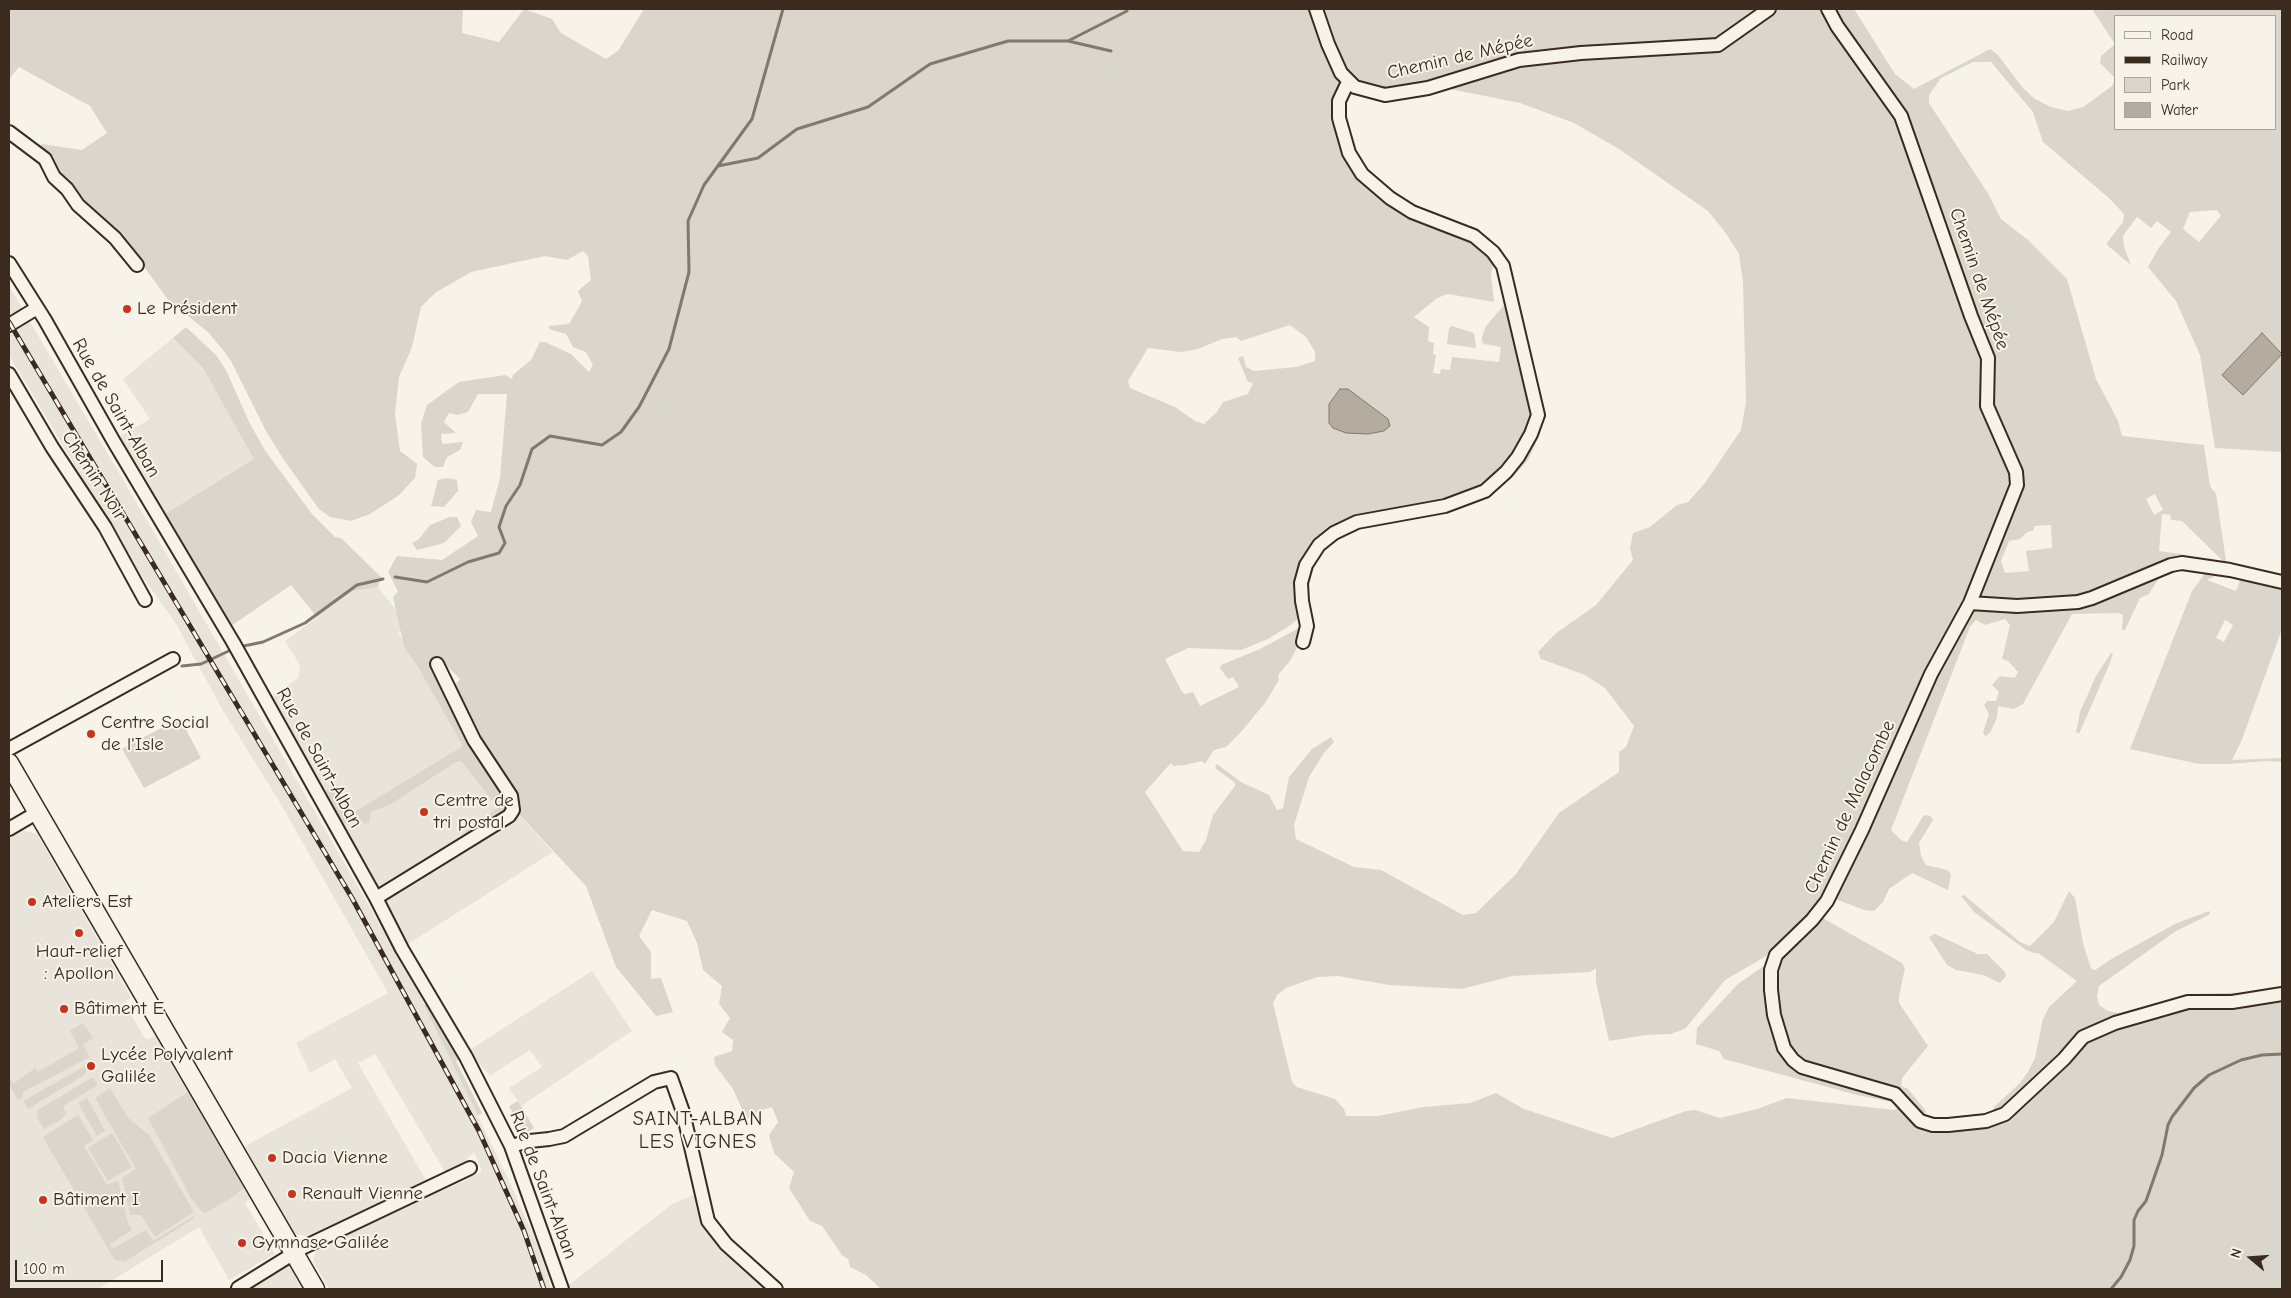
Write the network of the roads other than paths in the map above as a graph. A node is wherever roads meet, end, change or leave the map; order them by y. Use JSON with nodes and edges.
{"nodes":[{"id":1,"x":1316,"y":9,"type":"edge"},
{"id":2,"x":1769,"y":9,"type":"edge"},
{"id":3,"x":1827,"y":9,"type":"edge"},
{"id":4,"x":1348,"y":82,"type":"junction"},
{"id":5,"x":9,"y":132,"type":"edge"},
{"id":6,"x":9,"y":262,"type":"edge"},
{"id":7,"x":137,"y":265,"type":"dead end"},
{"id":8,"x":37,"y":308,"type":"junction"},
{"id":9,"x":9,"y":324,"type":"edge"},
{"id":10,"x":9,"y":374,"type":"edge"},
{"id":11,"x":2282,"y":582,"type":"edge"},
{"id":12,"x":145,"y":600,"type":"dead end"},
{"id":13,"x":1970,"y":603,"type":"junction"},
{"id":14,"x":1303,"y":642,"type":"dead end"},
{"id":15,"x":173,"y":659,"type":"dead end"},
{"id":16,"x":437,"y":664,"type":"dead end"},
{"id":17,"x":9,"y":749,"type":"edge"},
{"id":18,"x":9,"y":763,"type":"edge"},
{"id":19,"x":38,"y":812,"type":"junction"},
{"id":20,"x":9,"y":829,"type":"edge"},
{"id":21,"x":376,"y":898,"type":"junction"},
{"id":22,"x":2282,"y":994,"type":"edge"},
{"id":23,"x":512,"y":1146,"type":"junction"},
{"id":24,"x":470,"y":1168,"type":"dead end"},
{"id":25,"x":295,"y":1252,"type":"junction"},
{"id":26,"x":238,"y":1288,"type":"dead end"},
{"id":27,"x":315,"y":1289,"type":"edge"},
{"id":28,"x":562,"y":1289,"type":"edge"},
{"id":29,"x":776,"y":1289,"type":"edge"}],
"edges":[{"from":1,"to":4,"type":"street"},
{"from":2,"to":4,"type":"street","name":"Chemin de Mépée"},
{"from":3,"to":13,"type":"street","name":"Chemin de Mépée"},
{"from":4,"to":14,"type":"street"},
{"from":5,"to":7,"type":"street"},
{"from":6,"to":8,"type":"street","name":"Rue de Saint-Alban"},
{"from":8,"to":9,"type":"street"},
{"from":8,"to":21,"type":"street","name":"Rue de Saint-Alban"},
{"from":10,"to":12,"type":"street","name":"Chemin Noir"},
{"from":11,"to":13,"type":"street"},
{"from":13,"to":22,"type":"street","name":"Chemin de Malacombe"},
{"from":15,"to":17,"type":"street"},
{"from":16,"to":21,"type":"street"},
{"from":18,"to":19,"type":"main road"},
{"from":19,"to":20,"type":"street"},
{"from":19,"to":25,"type":"main road"},
{"from":21,"to":23,"type":"street","name":"Rue de Saint-Alban"},
{"from":23,"to":28,"type":"street","name":"Rue de Saint-Alban"},
{"from":23,"to":29,"type":"street"},
{"from":24,"to":25,"type":"street"},
{"from":25,"to":26,"type":"street"},
{"from":25,"to":27,"type":"main road"}]}
